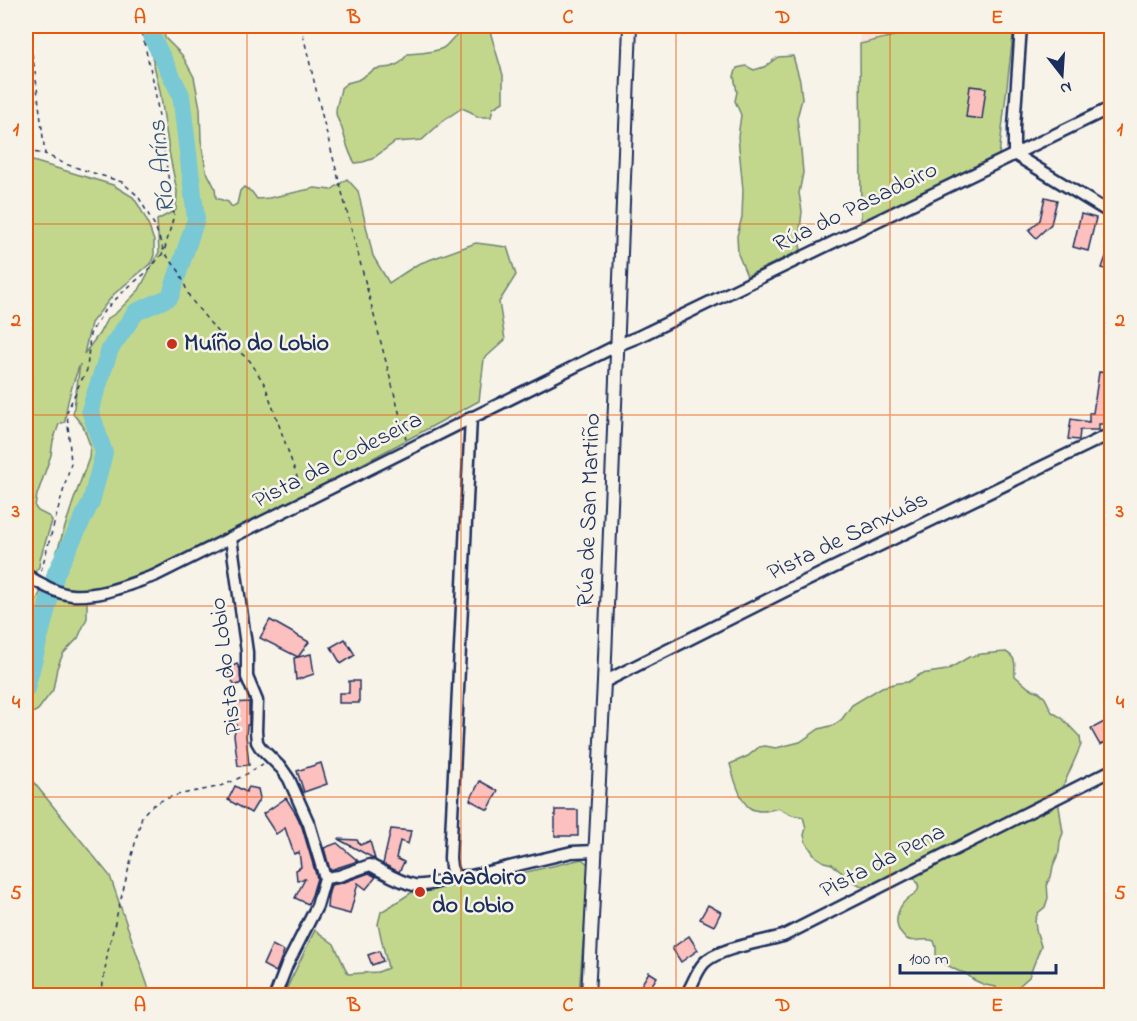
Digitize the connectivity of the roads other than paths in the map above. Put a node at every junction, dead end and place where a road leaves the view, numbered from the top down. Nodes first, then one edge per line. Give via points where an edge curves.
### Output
1 (630, 26) edge
2 (1021, 26) edge
3 (1112, 107) edge
4 (1014, 154) junction
5 (1112, 214) edge
6 (618, 345) junction
7 (471, 417) junction
8 (1112, 434) edge
9 (231, 538) junction
10 (26, 575) edge
11 (604, 682) junction
12 (1112, 770) edge
13 (596, 850) junction
14 (455, 877) junction
15 (325, 878) junction
16 (275, 996) edge
17 (588, 996) edge
18 (685, 996) edge

1 - 6 street, Rúa de San Martiño
2 - 4 street
3 - 4 street, Rúa do Pasadoiro
4 - 5 street
4 - 6 street, Rúa do Pasadoiro
6 - 7 street, Pista da Codeseira
6 - 11 street, Rúa de San Martiño
7 - 9 street, Pista da Codeseira
7 - 14 street via 450,858
8 - 11 street, Pista de Sanxuás
9 - 10 street, Pista da Codeseira via 154,576 105,592 71,595
9 - 15 street, Pista do Lobio via 247,677 257,701 256,737 260,747 289,779 309,824
11 - 13 street, Rúa de San Martiño
12 - 18 street, Pista da Pena via 783,936 716,955 698,971
13 - 14 street
13 - 17 street, Rúa de San Martiño
14 - 15 street via 414,885 370,865
15 - 16 street via 317,906

